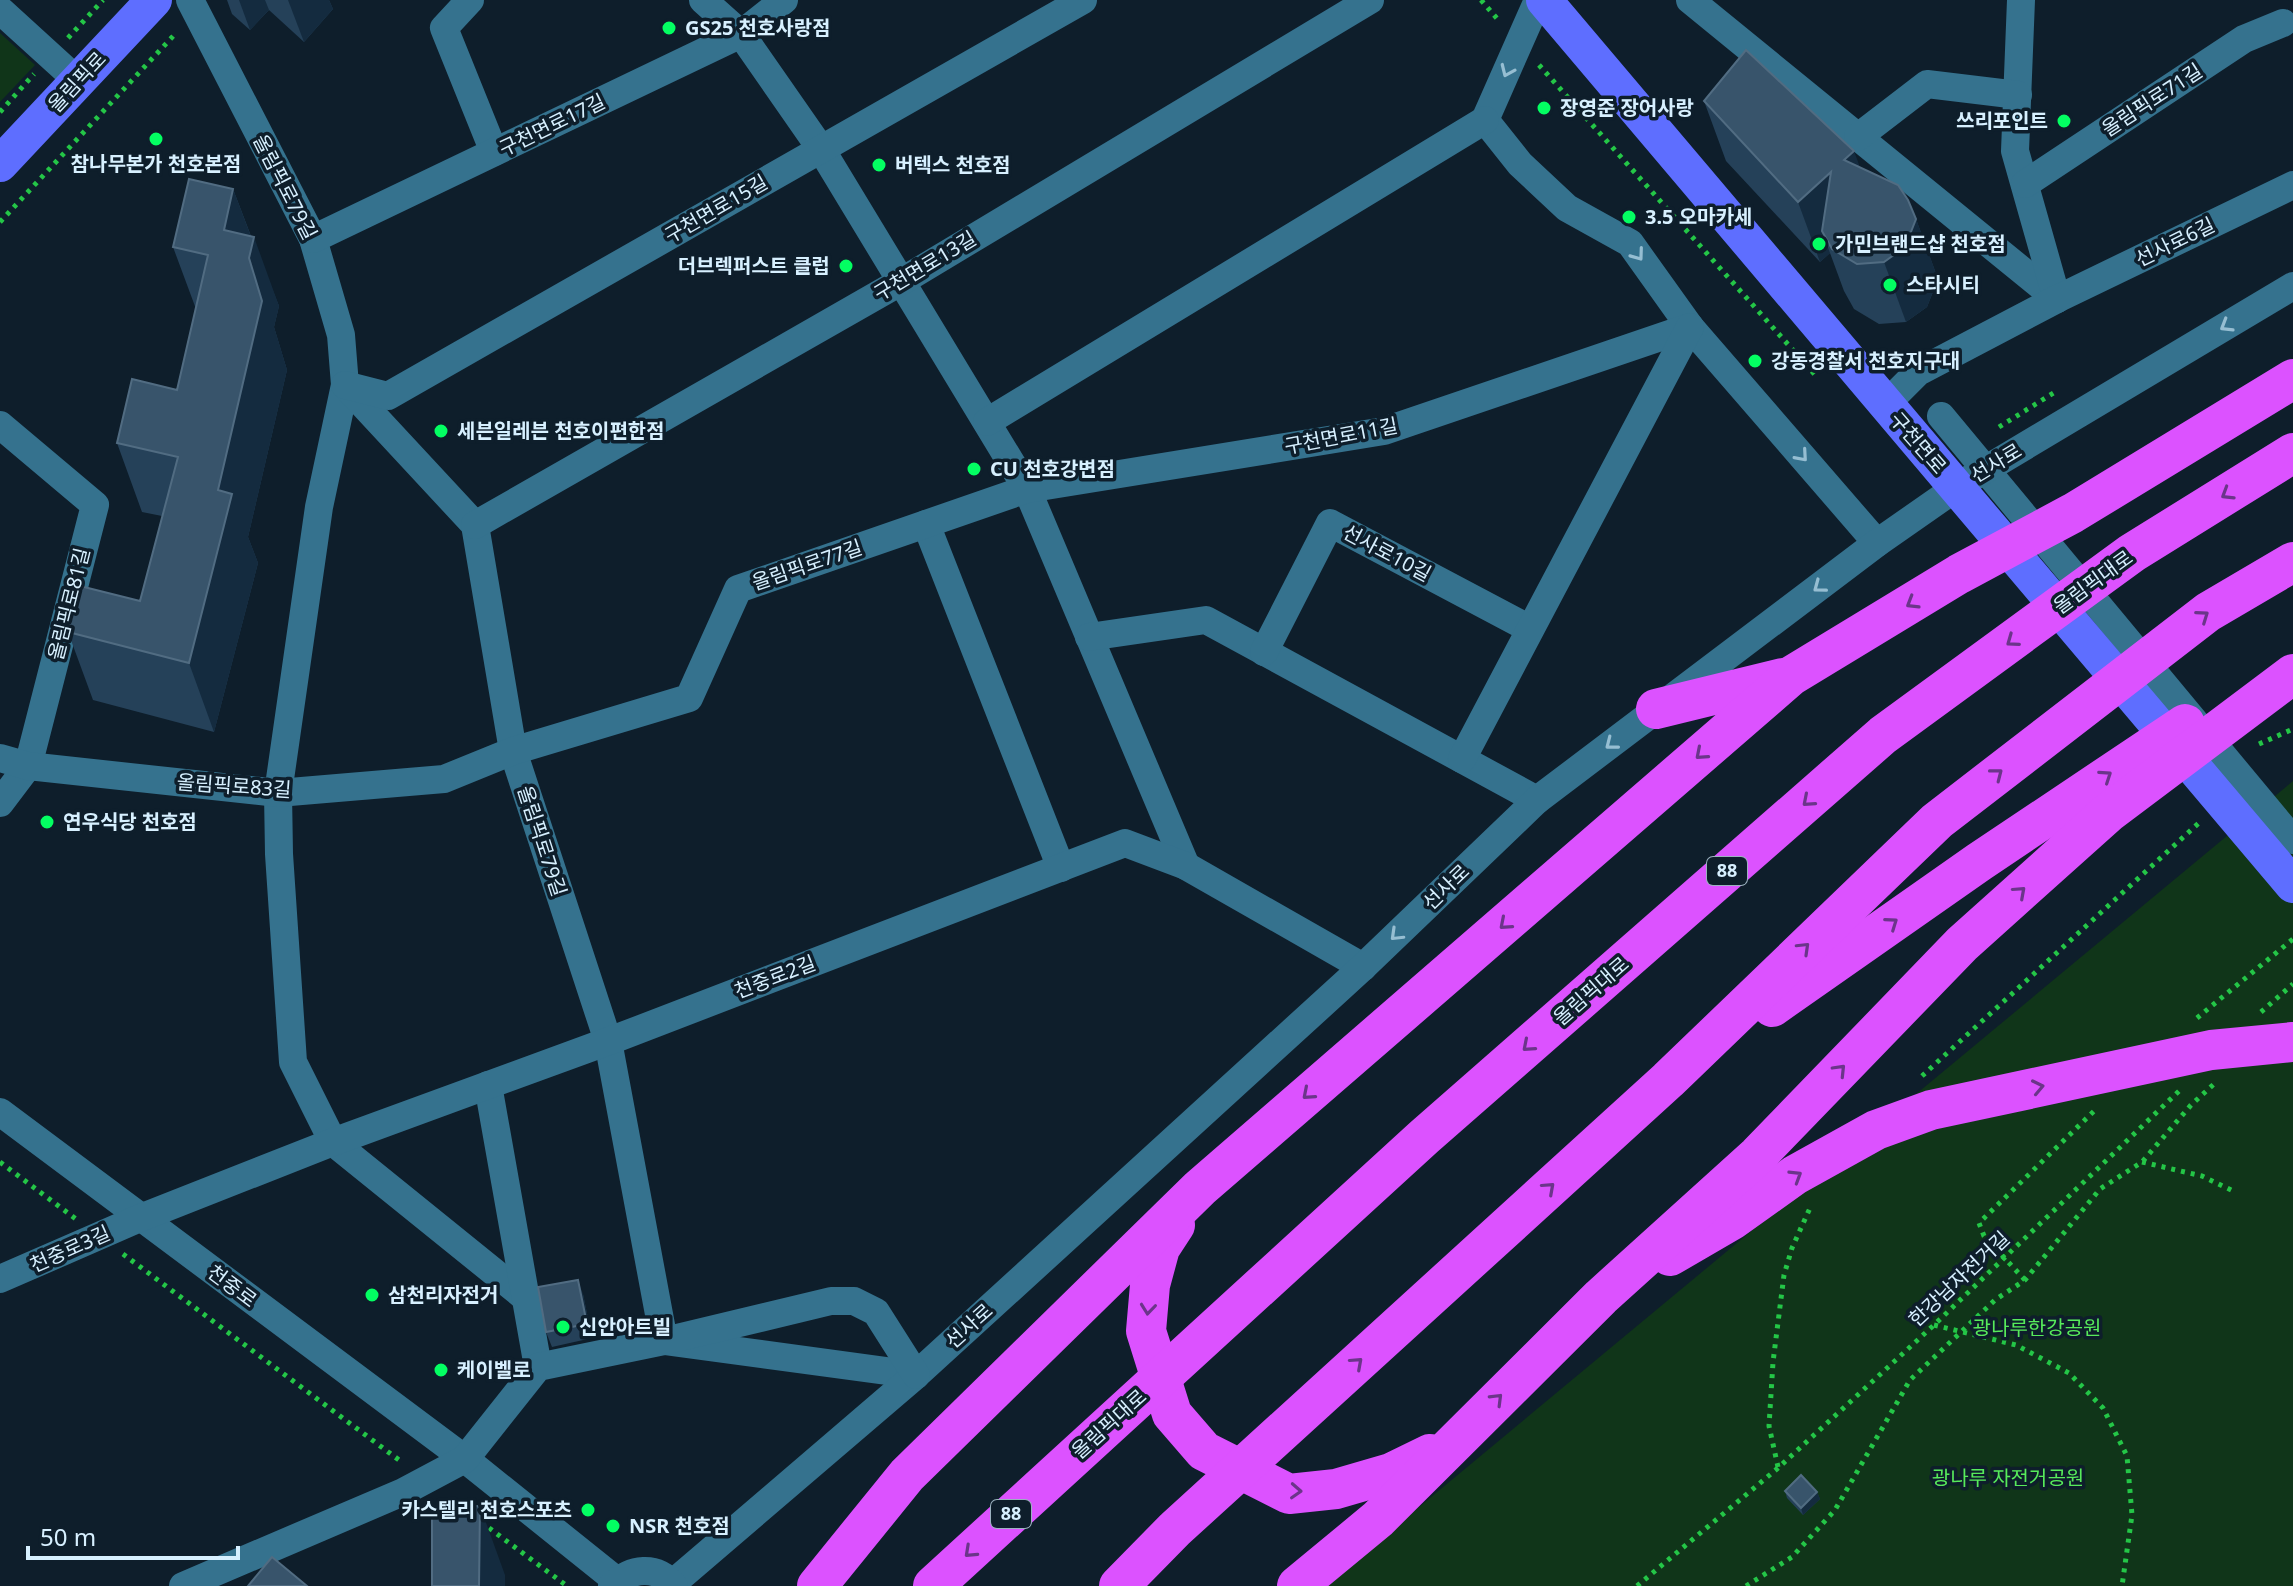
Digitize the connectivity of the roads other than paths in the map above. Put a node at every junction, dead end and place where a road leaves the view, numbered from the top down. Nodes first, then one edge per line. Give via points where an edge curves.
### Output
1 (154, 0) edge
2 (470, 0) edge
3 (703, 0) edge
4 (784, 0) edge
5 (1083, 0) edge
6 (1370, 0) edge
7 (1541, 0) edge
8 (1690, 0) edge
9 (2021, 0) edge
10 (193, 6) edge
11 (0, 10) edge
12 (2283, 23) dead end
13 (741, 34) junction
14 (78, 81) junction
15 (2018, 95) junction
16 (1485, 120) junction
17 (1858, 137) junction
18 (821, 149) junction
19 (494, 152) junction
20 (0, 164) edge
21 (2025, 184) junction
22 (2293, 185) edge
23 (313, 239) junction
24 (902, 281) junction
25 (2293, 286) edge
26 (2057, 299) junction
27 (1690, 327) junction
28 (2293, 353) edge
29 (2293, 379) edge
30 (345, 385) junction
31 (1885, 405) junction
32 (987, 422) junction
33 (1927, 427) junction
34 (4, 435) edge
35 (2293, 453) edge
36 (1027, 489) junction
37 (926, 524) junction
38 (475, 525) junction
39 (1877, 543) junction
40 (2293, 562) edge
41 (1959, 574) junction
42 (1530, 629) junction
43 (1089, 637) junction
44 (1264, 652) junction
45 (2293, 659) edge
46 (2293, 674) edge
47 (1791, 676) junction
48 (1656, 709) junction
49 (513, 751) junction
50 (0, 758) edge
51 (1462, 759) junction
52 (28, 766) junction
53 (278, 793) junction
54 (1537, 800) junction
55 (0, 803) edge
56 (2293, 840) edge
57 (1186, 866) junction
58 (1061, 868) junction
59 (2293, 885) edge
60 (1363, 967) junction
61 (608, 1041) junction
62 (2293, 1042) edge
63 (1668, 1080) junction
64 (488, 1085) junction
65 (0, 1112) edge
66 (333, 1142) junction
67 (1200, 1188) junction
68 (140, 1218) junction
69 (0, 1279) edge
70 (1601, 1297) junction
71 (526, 1298) junction
72 (664, 1341) junction
73 (538, 1367) junction
74 (916, 1375) junction
75 (1454, 1442) junction
76 (465, 1459) junction
77 (615, 1584) edge
78 (673, 1585) edge
79 (183, 1586) edge
80 (817, 1586) edge
81 (933, 1586) edge
82 (1119, 1586) edge
83 (1297, 1586) edge

1 - 14 main road, 올림픽로
2 - 19 street via 444,28
3 - 13 street
4 - 13 street, 구천면로17길
5 - 18 street, 구천면로15길
6 - 24 street, 구천면로13길
7 -> 16 street
7 - 31 main road, 구천면로
8 - 17 street
9 - 15 street
10 - 23 street, 올림픽로79길
11 - 14 street
12 - 21 street, 올림픽로71길 via 2244,39
13 - 18 street
13 - 19 street, 구천면로17길
14 - 20 main road, 올림픽로
15 - 17 street via 1927,84
15 - 21 street via 2015,151
16 -> 27 street via 1520,164 1567,208 1630,243
16 - 32 street
17 - 26 street
18 - 24 street
18 - 30 street, 구천면로15길 via 388,396
19 - 23 street, 구천면로17길
21 - 26 street
22 - 26 street, 선사로6길
23 - 30 street, 올림픽로79길 via 341,335
24 - 32 street
24 - 38 street, 구천면로13길
25 -> 39 street, 선사로 via 1963,483
26 - 31 street, 선사로6길 via 1918,372
27 - 36 street, 구천면로11길 via 1384,431
27 -> 39 street
27 - 42 street
28 - 41 highway via 2046,499
29 - 41 highway via 2073,513
30 - 38 street
30 - 53 street, 올림픽로79길 via 319,507
31 - 33 main road, 구천면로
32 - 36 street
33 - 56 street
33 - 59 main road, 구천면로 via 2221,803
34 - 52 street, 올림픽로81길 via 95,505
35 -> 81 highway, 올림픽대로 / 88 via 2132,553 1883,735 1424,1137
36 - 37 street, 올림픽로77길
36 - 43 street
37 - 49 street, 올림픽로77길 via 738,589 689,698
37 - 58 street
38 - 49 street, 올림픽로79길
39 -> 48 street, 선사로
63 -> 40 highway via 1937,821 2208,612
41 -> 47 highway
42 - 44 street, 선사로10길 via 1330,523
42 - 51 street
43 - 44 street via 1206,620
43 - 57 street
44 - 51 street
63 -> 45 highway via 1992,853 2266,669
70 -> 46 highway via 1758,1155 1973,934 2108,813
47 - 48 highway
47 -> 67 highway
48 -> 54 street, 선사로
49 - 53 street, 올림픽로83길 via 444,779
49 - 61 street, 올림픽로79길
50 - 52 street, 올림픽로83길
51 - 54 street
52 - 53 street, 올림픽로83길
52 - 55 street, 올림픽로81길
53 - 66 street via 293,1062
54 -> 60 street, 선사로
57 - 58 street, 천중로2길 via 1125,843
57 - 60 street, 천중로2길
58 - 61 street, 천중로2길
60 - 74 street, 선사로
61 - 64 street, 천중로2길
61 - 72 street, 올림픽로79길
70 -> 62 highway via 1876,1130 1931,1110 2211,1050
82 -> 63 highway
64 - 66 street, 천중로2길
64 - 71 street
65 - 68 street, 천중로
66 - 68 street, 천중로2길
66 - 71 street
67 -> 75 highway via 1160,1248 1146,1331 1172,1414 1204,1451 1289,1494 1336,1489 1391,1473
67 - 80 highway via 907,1475
68 - 69 street, 천중로3길
68 - 76 street, 천중로
75 -> 70 highway
71 - 73 street
72 - 73 street
72 - 74 street
72 - 74 street via 831,1301 854,1301 876,1312
73 - 76 street
74 - 78 street, 선사로
75 - 83 highway via 1378,1519
76 - 77 street, 천중로
76 - 79 street via 403,1492
77 - 78 street, 선사로 via 632,1571 645,1570

